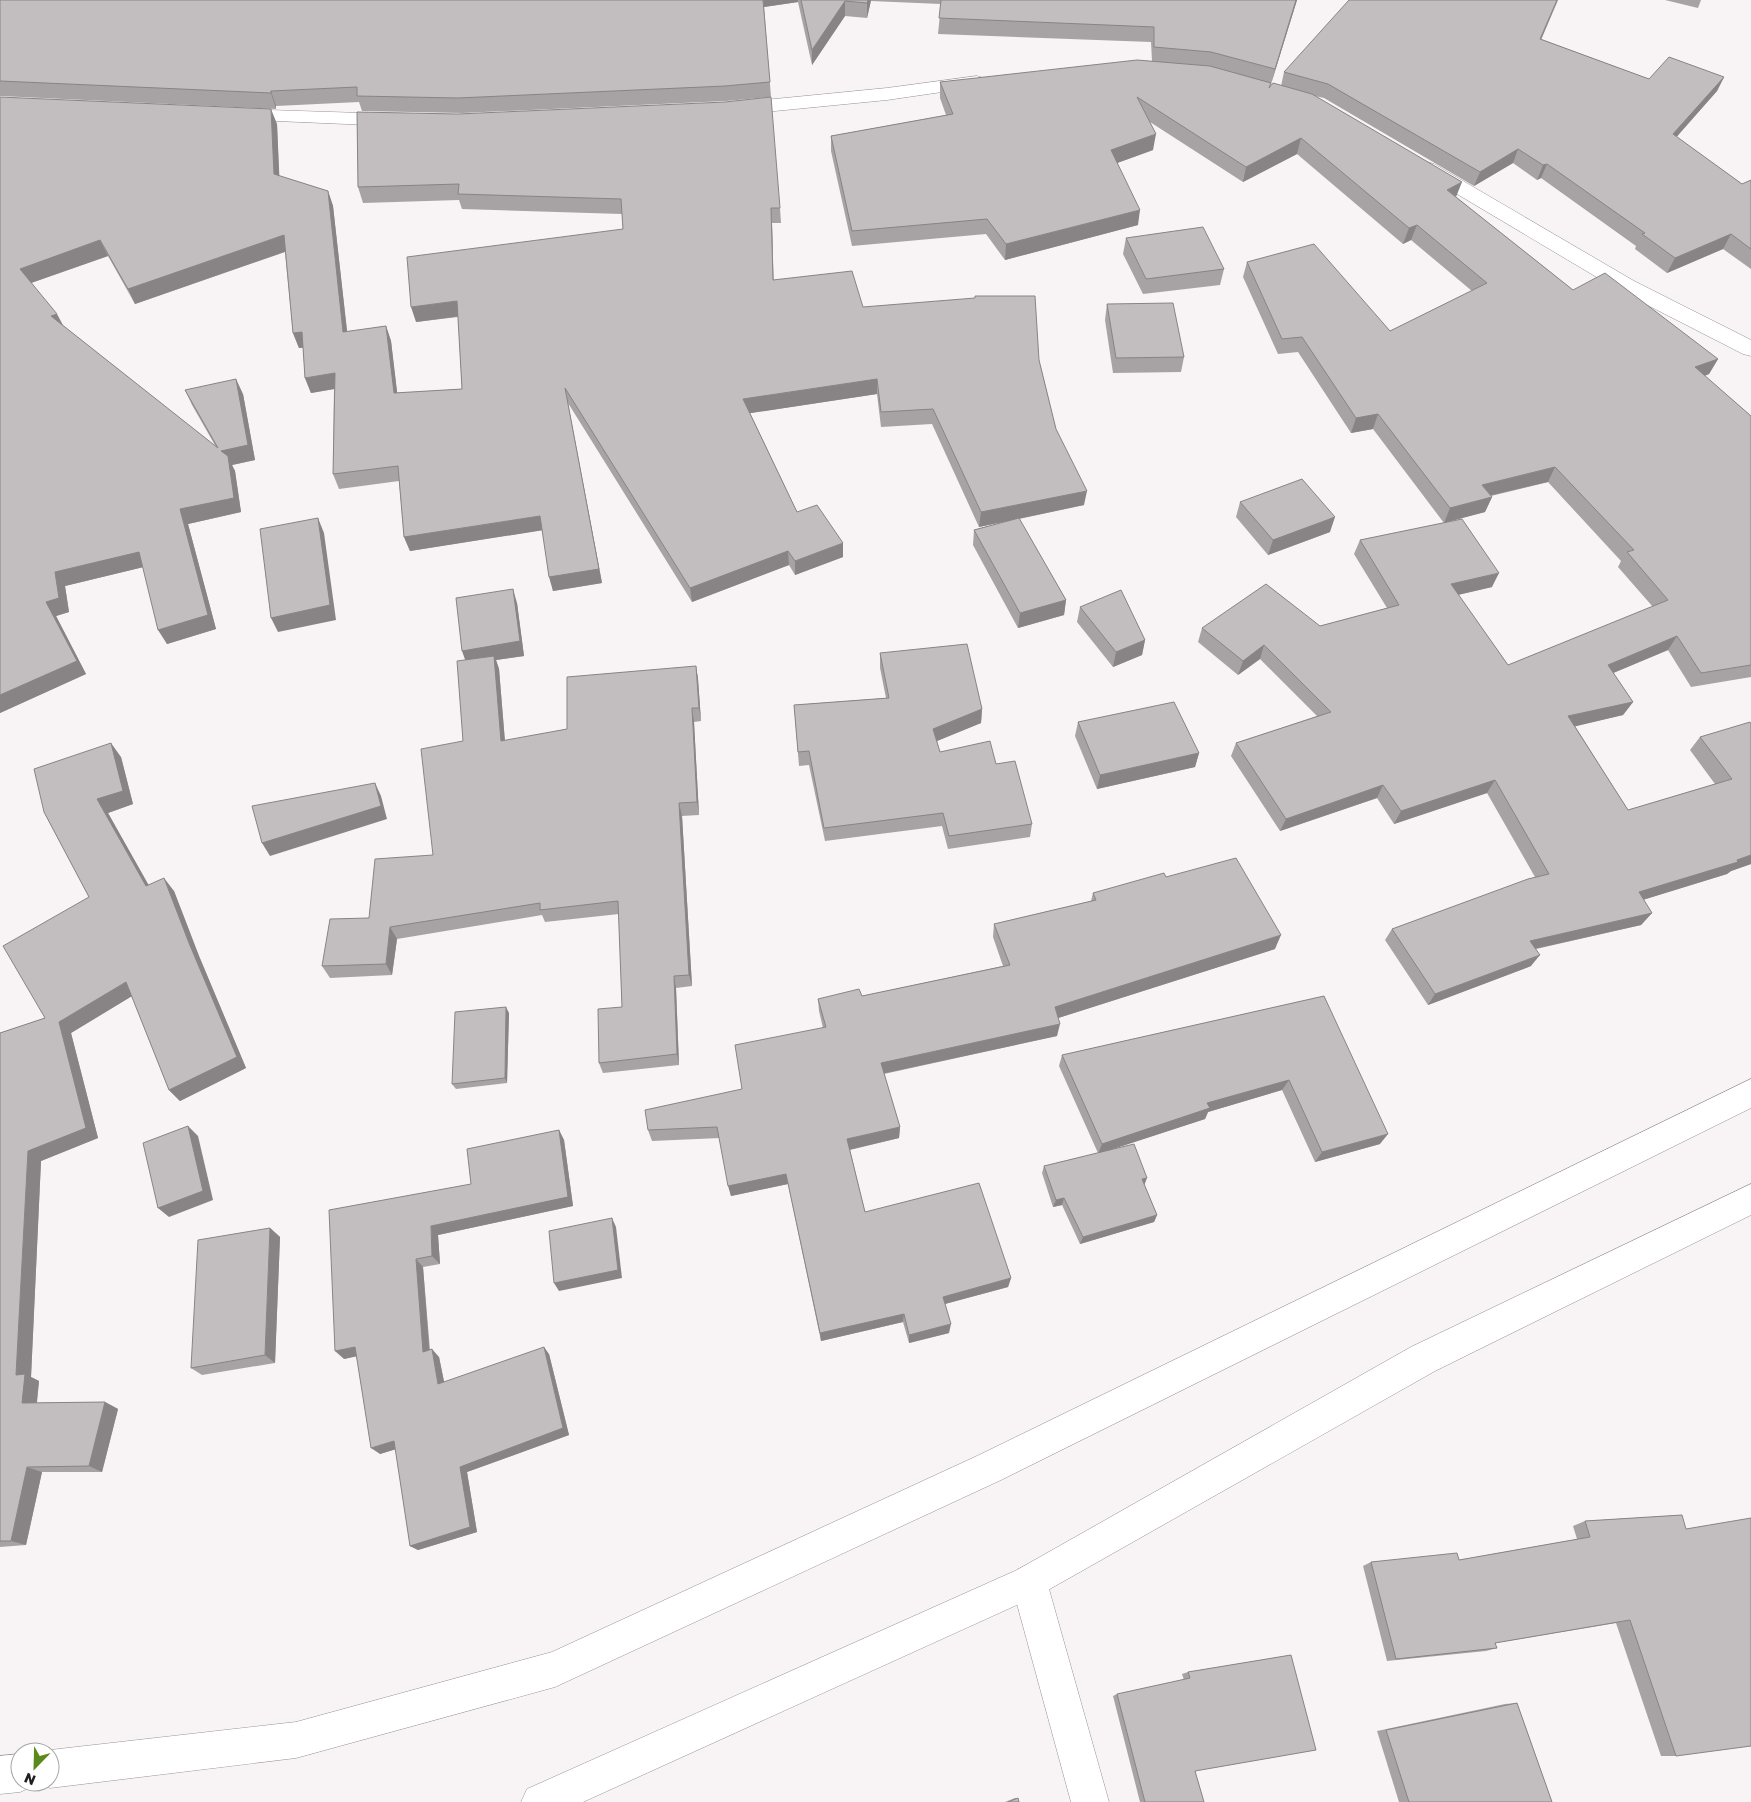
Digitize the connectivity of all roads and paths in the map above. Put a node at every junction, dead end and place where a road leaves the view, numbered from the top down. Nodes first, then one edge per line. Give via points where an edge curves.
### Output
1 (999, 80) edge
2 (716, 110) edge
3 (214, 114) edge
4 (415, 120) edge
5 (1415, 161) edge
6 (1751, 349) edge
7 (1751, 1093) edge
8 (1751, 1199) edge
9 (1029, 1582) junction
10 (60, 1768) edge
11 (540, 1802) edge
12 (1090, 1802) edge

1 - 2 main road
3 - 4 main road
5 - 6 main road via 1627,286
7 - 10 main road via 989,1468 555,1669 296,1740
8 - 9 main road via 1423,1359
9 - 11 main road
9 - 12 main road

